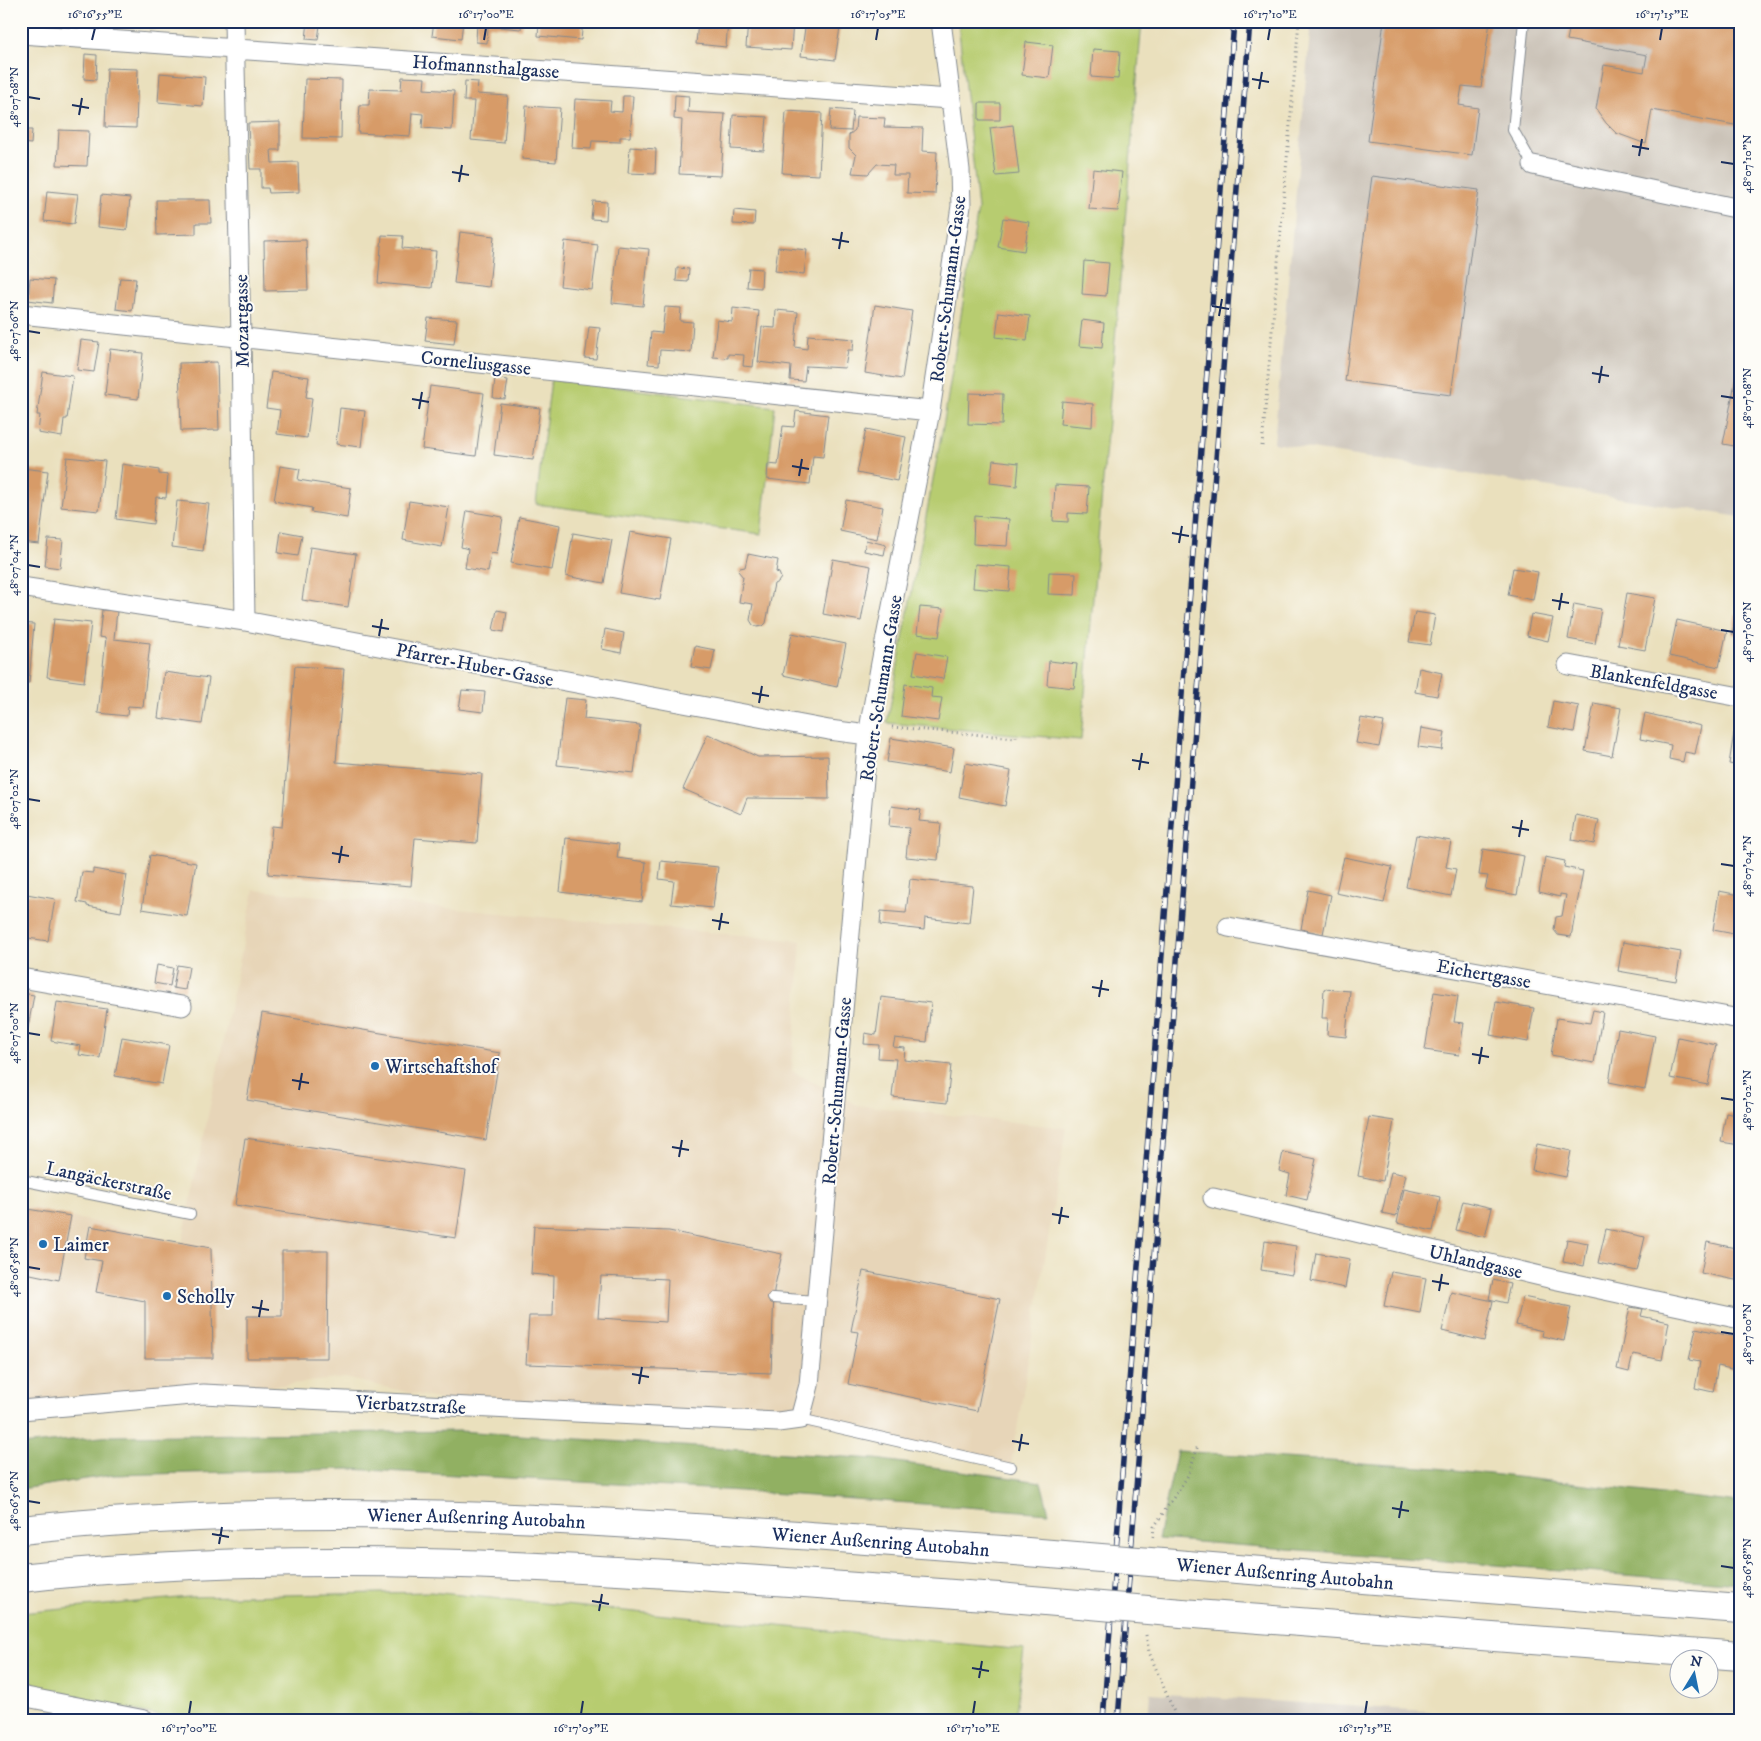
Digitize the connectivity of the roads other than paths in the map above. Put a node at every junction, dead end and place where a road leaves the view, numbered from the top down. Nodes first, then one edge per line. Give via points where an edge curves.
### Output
1 (234, 21) edge
2 (941, 21) edge
3 (1524, 21) edge
4 (21, 34) edge
5 (235, 49) junction
6 (950, 99) junction
7 (1534, 165) joint
8 (1740, 209) edge
9 (21, 314) edge
10 (241, 337) junction
11 (930, 411) junction
12 (21, 587) edge
13 (245, 622) junction
14 (1568, 665) dead end
15 (1740, 696) edge
16 (868, 735) junction
17 (1228, 927) dead end
18 (21, 978) edge
19 (182, 1006) dead end
20 (1740, 1019) edge
21 (21, 1180) edge
22 (1213, 1198) dead end
23 (190, 1214) dead end
24 (774, 1298) dead end
25 (817, 1301) junction
26 (1740, 1319) edge
27 (21, 1410) edge
28 (800, 1419) junction
29 (1011, 1467) dead end
30 (21, 1530) edge
31 (21, 1578) edge
32 (1740, 1609) edge
33 (1740, 1656) edge
34 (21, 1696) edge
35 (144, 1720) edge

1 - 5 street, Mozartgasse
2 - 6 street, Robert-Schumann-Gasse
3 - 7 lane via 1513,130
4 - 5 street, Hofmannsthalgasse
5 - 6 street, Hofmannsthalgasse
5 - 10 street, Mozartgasse
6 - 11 street, Robert-Schumann-Gasse via 960,170 961,206
7 - 8 street
9 - 10 street, Corneliusgasse
10 - 11 street, Corneliusgasse
10 - 13 street, Mozartgasse
11 - 16 street, Robert-Schumann-Gasse
12 - 13 street, Pfarrer-Huber-Gasse
13 - 16 street, Pfarrer-Huber-Gasse
14 - 15 street, Blankenfeldgasse
16 - 25 street, Robert-Schumann-Gasse
17 - 20 street, Eichertgasse
18 - 19 street
21 - 23 lane, Langäckerstraße
22 - 26 street, Uhlandgasse via 1553,1279
24 - 25 lane
25 - 28 street, Robert-Schumann-Gasse via 809,1385
27 - 28 street, Vierbatzstraße via 203,1394 778,1422
28 - 29 lane
30 - 32 highway, Wiener Außenring Autobahn, bridge via 177,1518 375,1513 590,1521 1002,1550
31 - 33 highway, bridge via 174,1565 272,1562 583,1569 999,1597
34 - 35 street

